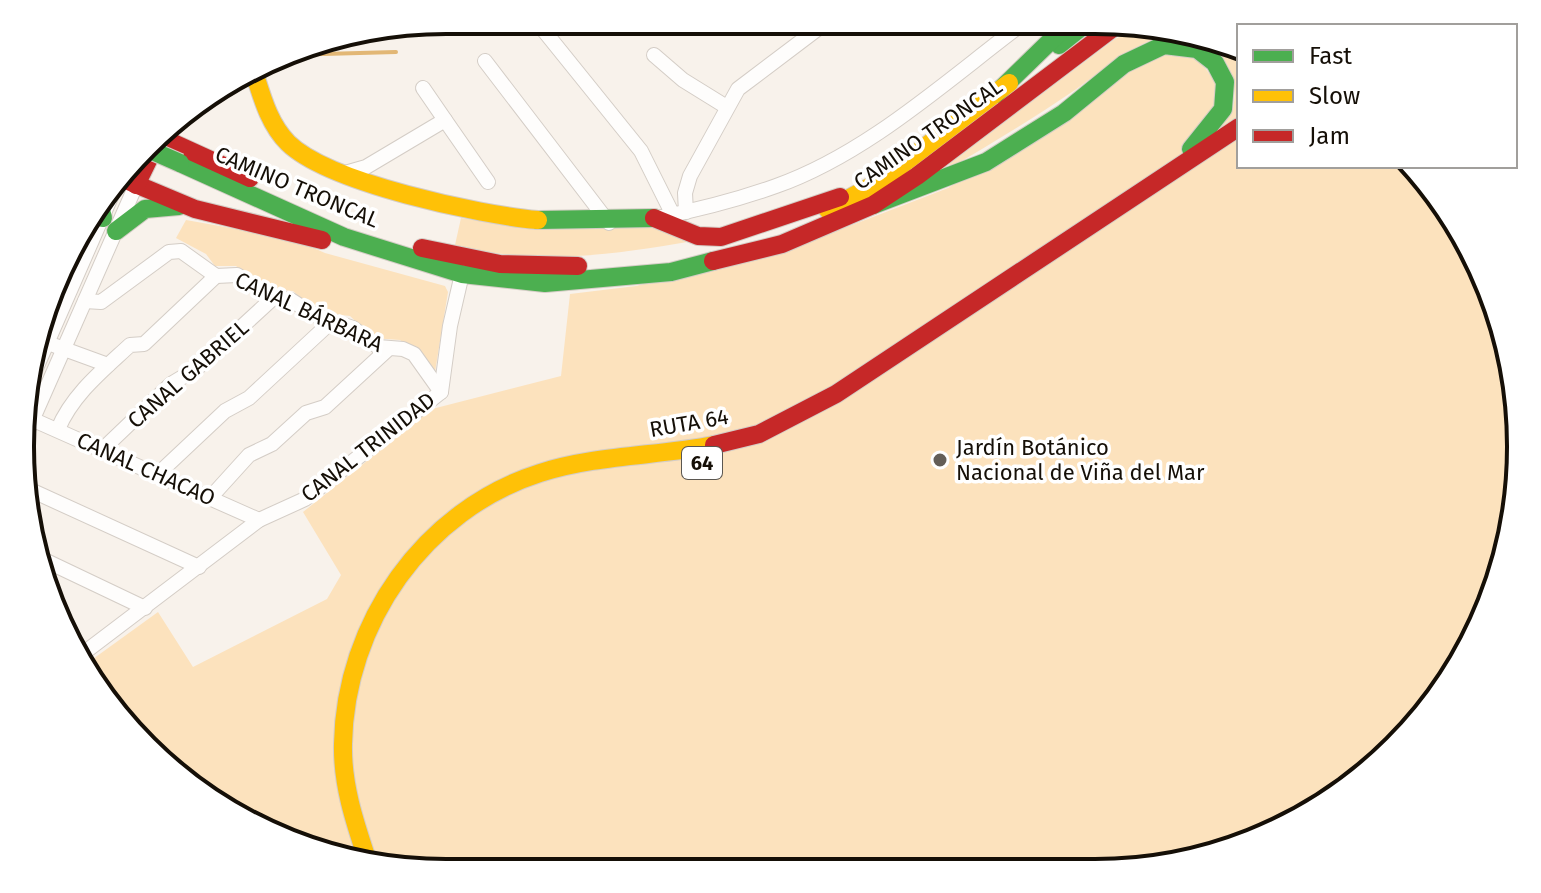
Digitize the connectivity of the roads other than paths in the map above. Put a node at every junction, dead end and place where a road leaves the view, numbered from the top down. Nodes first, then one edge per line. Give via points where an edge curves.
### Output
1 (547, 34) edge
2 (810, 34) edge
3 (1008, 34) edge
4 (1058, 34) edge
5 (1072, 34) edge
6 (1104, 34) edge
7 (654, 55) dead end
8 (485, 61) dead end
9 (257, 80) edge
10 (423, 88) dead end
11 (996, 94) junction
12 (725, 106) junction
13 (445, 120) junction
14 (1237, 128) edge
15 (167, 144) edge
16 (1237, 145) edge
17 (159, 151) edge
18 (182, 155) junction
19 (345, 173) junction
20 (1159, 180) junction
21 (488, 182) dead end
22 (879, 182) junction
23 (129, 183) edge
24 (873, 205) junction
25 (195, 209) junction
26 (679, 213) junction
27 (106, 217) edge
28 (654, 218) junction
29 (609, 223) junction
30 (428, 264) junction
31 (76, 266) edge
32 (462, 274) junction
33 (216, 276) junction
34 (273, 298) junction
35 (85, 301) junction
36 (331, 322) junction
37 (47, 343) edge
38 (63, 349) junction
39 (387, 350) junction
40 (108, 365) junction
41 (441, 392) junction
42 (37, 404) edge
43 (35, 420) edge
44 (58, 429) junction
45 (103, 449) junction
46 (158, 474) junction
47 (37, 493) edge
48 (210, 498) junction
49 (259, 520) junction
50 (51, 563) edge
51 (199, 567) junction
52 (145, 608) junction
53 (88, 650) edge
54 (364, 851) edge
55 (379, 853) edge

1 - 26 street via 641,151
2 - 12 street via 750,76
3 - 26 street via 828,162 778,186
4 - 11 main road
5 - 11 main road, CAMINO TRONCAL
6 - 24 main road, CAMINO TRONCAL
7 - 12 street
8 - 29 street
9 - 19 main road via 281,136 305,157
10 - 13 street
11 - 22 main road, CAMINO TRONCAL
12 - 26 street via 690,176
13 - 19 street via 366,167
13 - 21 street
14 - 20 main road, RUTA 64 / 64
15 - 18 main road, CAMINO TRONCAL
16 - 55 main road, RUTA 64 / 64 via 792,436 726,460 550,483 502,503 452,536 418,572 389,616 358,700 359,791
17 - 18 main road, CAMINO TRONCAL, bridge
18 - 22 main road, CAMINO TRONCAL via 388,238 500,264 550,267 664,259 729,246 844,204
18 - 30 main road, CAMINO TRONCAL via 344,237
19 - 29 main road via 465,212 534,222
20 - 24 main road via 1225,109 1222,73 1204,52 1187,45 1150,50 1066,112 982,163
20 - 54 main road, RUTA 64 / 64 via 787,421 723,444 535,474 475,503 438,530 393,581 363,636 349,678 342,764 349,809
22 - 28 main road via 721,237 698,236
23 - 25 main road
24 - 32 main road, CAMINO TRONCAL via 782,244 671,272 545,283
25 - 27 main road via 155,206
25 - 30 main road
26 - 28 street
27 - 31 street
27 - 35 street
28 - 29 main road
30 - 32 main road, CAMINO TRONCAL
32 - 41 street, CANAL TRINIDAD
33 - 34 street, CANAL BÁRBARA via 237,275
33 - 35 street, CANAL BÁRBARA via 187,253 175,251 101,302
33 - 40 street via 144,344 130,345
34 - 36 street, CANAL BÁRBARA via 291,300
34 - 45 street, CANAL GABRIEL
35 - 38 street
36 - 39 street, CANAL BÁRBARA via 353,328
36 - 46 street
37 - 38 street
38 - 40 street
38 - 42 street
39 - 41 street, CANAL BÁRBARA via 414,354
39 - 48 street via 325,407 306,413 272,444 249,455
40 - 44 street via 69,403
41 - 49 street, CANAL TRINIDAD via 305,499
43 - 44 street, CANAL CHACAO
44 - 45 street, CANAL CHACAO
45 - 46 street, CANAL CHACAO
46 - 48 street, CANAL CHACAO
47 - 51 street
48 - 49 street, CANAL CHACAO
49 - 51 street, CANAL TRINIDAD
50 - 52 street
51 - 52 street, CANAL TRINIDAD
52 - 53 street, CANAL TRINIDAD

